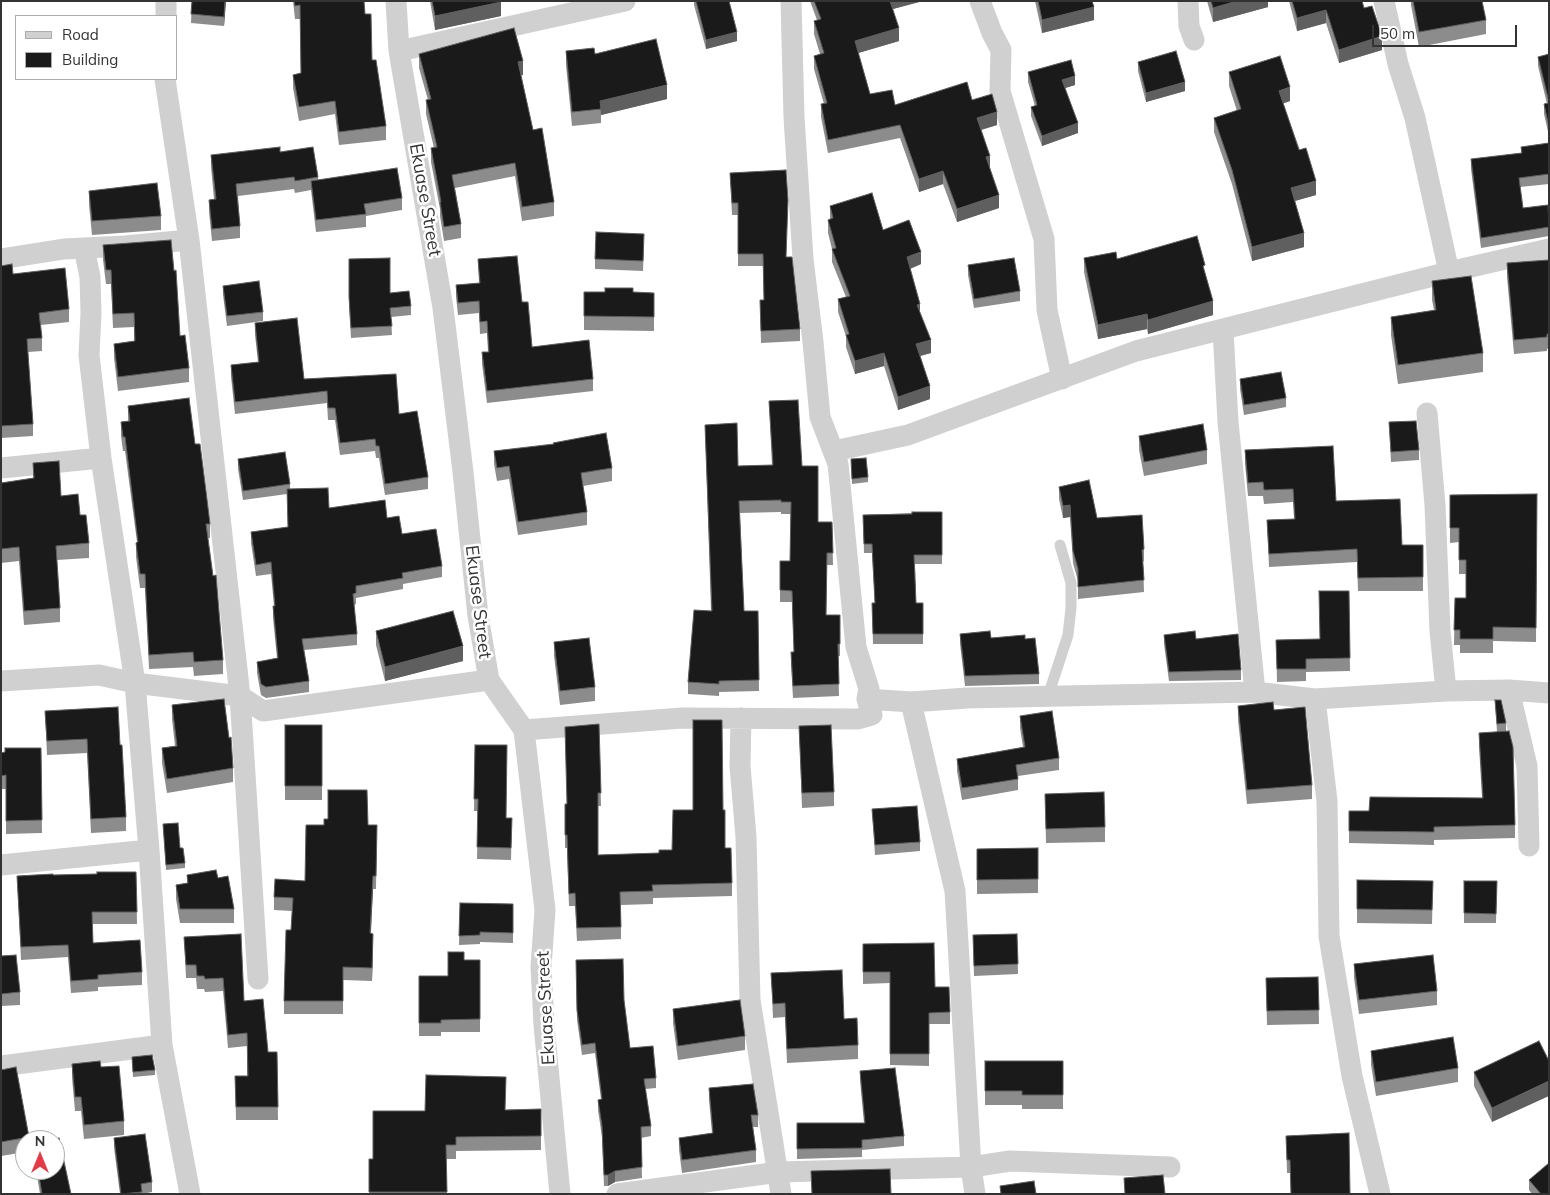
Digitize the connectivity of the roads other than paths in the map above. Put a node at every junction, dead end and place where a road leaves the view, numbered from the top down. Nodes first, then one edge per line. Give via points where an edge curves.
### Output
1 (166, 1) edge
2 (396, 1) edge
3 (625, 1) edge
4 (791, 1) edge
5 (980, 1) edge
6 (1188, 1) edge
7 (1384, 1) edge
8 (166, 15) edge
9 (1194, 40) dead end
10 (399, 51) junction
11 (165, 80) edge
12 (189, 240) junction
13 (84, 248) junction
14 (1549, 249) edge
15 (1, 259) edge
16 (1449, 272) junction
17 (1223, 330) junction
18 (1062, 379) junction
19 (1427, 413) dead end
20 (834, 451) junction
21 (101, 458) junction
22 (1, 468) edge
23 (1060, 545) dead end
24 (489, 680) junction
25 (1, 681) edge
26 (134, 683) junction
27 (1509, 690) junction
28 (1446, 691) junction
29 (1256, 692) junction
30 (1549, 693) edge
31 (240, 696) junction
32 (1048, 696) junction
33 (867, 699) junction
34 (1315, 699) junction
35 (911, 702) junction
36 (741, 718) junction
37 (524, 730) junction
38 (1529, 846) dead end
39 (149, 850) junction
40 (1, 865) edge
41 (258, 979) dead end
42 (162, 1045) junction
43 (1, 1066) edge
44 (971, 1167) junction
45 (1170, 1167) dead end
46 (779, 1172) junction
47 (190, 1194) edge
48 (560, 1194) edge
49 (617, 1194) edge
50 (782, 1194) edge
51 (975, 1194) edge
52 (1380, 1194) edge

1 - 8 street
2 - 10 street, Ekuase Street
3 - 10 street
4 - 20 street via 802,259 820,417
5 - 18 street via 1001,50 1000,91 1044,239 1046,310
6 - 9 street via 1189,26
7 - 16 street via 1398,64 1415,118
10 - 24 street, Ekuase Street via 443,308 478,616
11 - 12 street
12 - 13 street
12 - 31 street
13 - 15 street
13 - 21 street via 90,277 89,356
14 - 16 street
16 - 17 street
17 - 18 street via 1136,351
17 - 29 street via 1228,422
18 - 20 street via 908,435
19 - 28 street
20 - 33 street via 838,464 856,647 869,689
21 - 22 street
21 - 26 street
23 - 32 lane via 1071,583 1071,608 1068,635
24 - 31 street via 263,711
24 - 37 street, Ekuase Street
25 - 26 street via 99,675
26 - 31 street
26 - 39 street
27 - 28 street
27 - 30 street
27 - 38 street via 1527,766
28 - 34 street
29 - 32 street
29 - 34 street
31 - 41 street
32 - 35 street
33 - 35 street
33 - 36 street via 872,715 858,719
34 - 52 street via 1327,801 1329,936 1352,1076
35 - 44 street via 955,891
36 - 37 street via 682,718
36 - 46 street via 740,766 746,837 750,1000
37 - 48 street, Ekuase Street via 545,910 541,967 544,1025
39 - 40 street
39 - 42 street
42 - 43 street
42 - 47 street
44 - 45 street via 1010,1161
44 - 46 street
44 - 51 street
46 - 49 street
46 - 50 street

